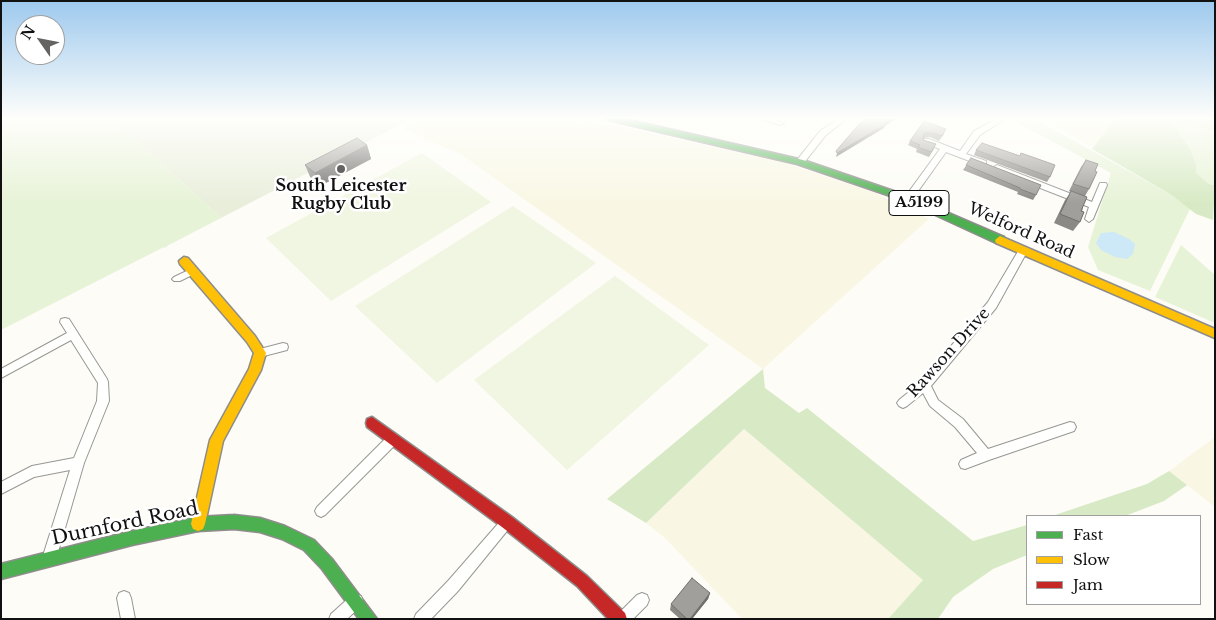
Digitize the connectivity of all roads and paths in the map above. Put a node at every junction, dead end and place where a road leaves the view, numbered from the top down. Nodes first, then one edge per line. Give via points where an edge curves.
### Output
1 (733, 146) edge
2 (813, 146) edge
3 (936, 146) edge
4 (968, 146) edge
5 (944, 149) junction
6 (962, 154) junction
7 (800, 162) junction
8 (1103, 185) dead end
9 (908, 199) junction
10 (1094, 206) junction
11 (1089, 219) dead end
12 (1023, 250) junction
13 (184, 261) dead end
14 (193, 271) junction
15 (177, 279) dead end
16 (65, 322) dead end
17 (1215, 334) edge
18 (72, 335) junction
19 (283, 346) dead end
20 (260, 353) junction
21 (1, 374) edge
22 (925, 385) junction
23 (903, 404) dead end
24 (372, 423) dead end
25 (1070, 427) dead end
26 (393, 439) junction
27 (986, 455) junction
28 (78, 463) junction
29 (965, 464) dead end
30 (1, 488) edge
31 (321, 511) dead end
32 (507, 522) junction
33 (198, 524) junction
34 (49, 559) junction
35 (1, 572) edge
36 (124, 598) dead end
37 (642, 600) dead end
38 (356, 601) junction
39 (128, 619) edge
40 (336, 619) edge
41 (369, 619) edge
42 (421, 619) edge
43 (621, 619) edge

1 - 7 street, Welford Road / A5199
2 - 7 street
3 - 5 street
4 - 6 street
5 - 6 street
5 - 9 street
6 - 10 street
7 - 9 street, Welford Road / A5199
8 - 10 street
9 - 12 street, Welford Road / A5199
10 - 11 street
12 - 17 street, Welford Road / A5199
12 - 22 street, Rawson Drive via 992,305
13 - 14 street
14 - 15 street
14 - 20 street
16 - 18 street
18 - 21 street
18 - 28 street via 103,382 103,401
19 - 20 street
20 - 33 street via 255,370 217,440
22 - 23 street, Rawson Drive
22 - 27 street via 934,403 959,423
24 - 26 street
25 - 27 street
26 - 31 street
26 - 32 street
27 - 29 street
28 - 30 street via 32,472
28 - 34 street
32 - 42 street
32 - 43 street via 582,581
33 - 34 street, Durnford Road
33 - 38 street, Durnford Road via 234,522 260,525 285,533 309,545
34 - 35 street, Durnford Road
36 - 39 street
37 - 43 street
38 - 40 street
38 - 41 street, Durnford Road

